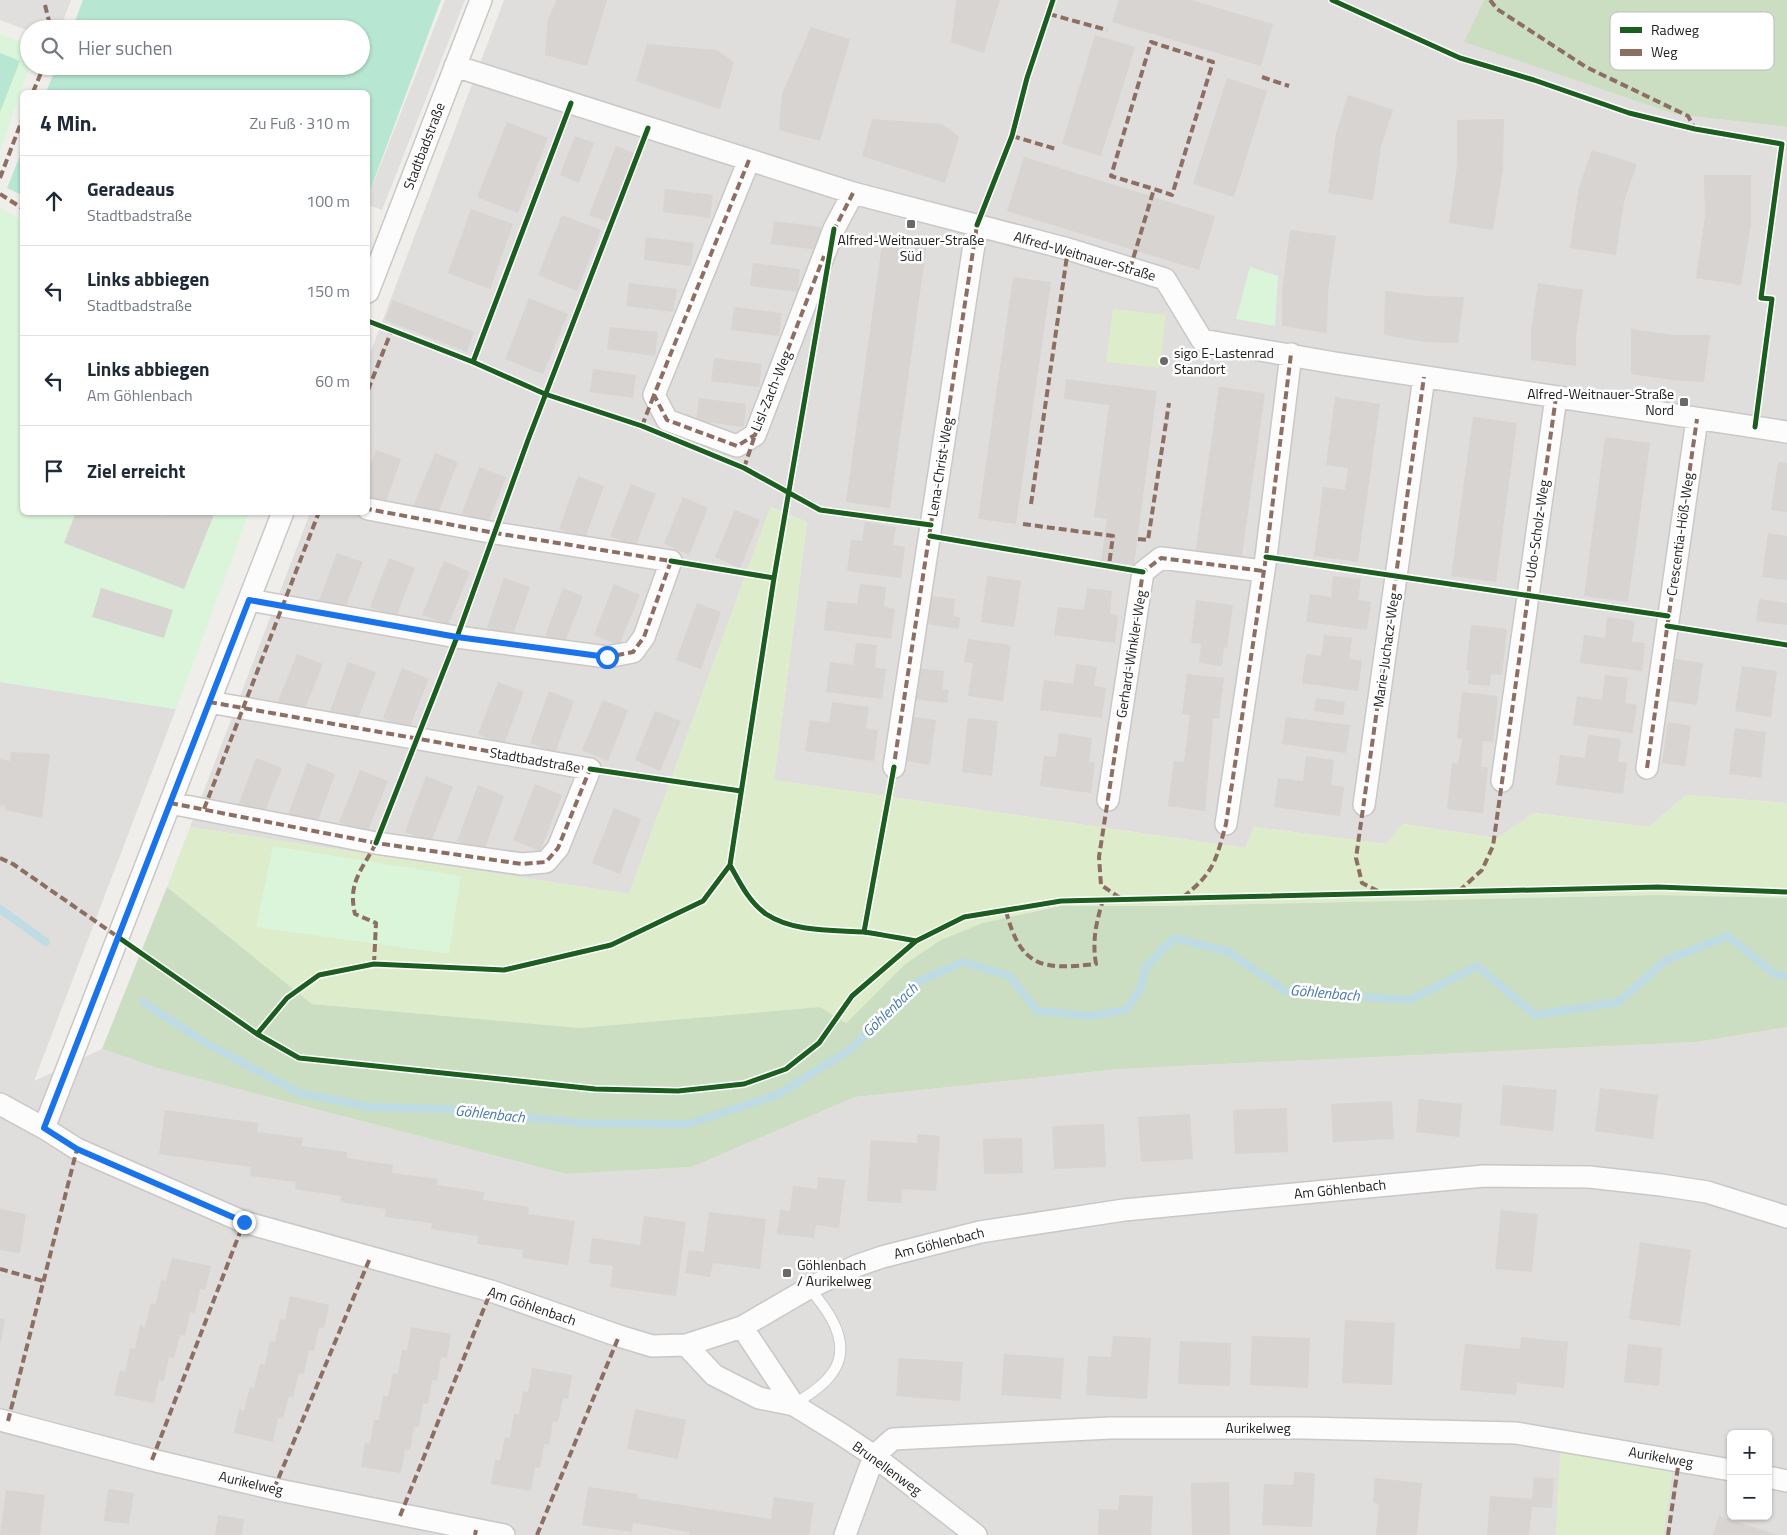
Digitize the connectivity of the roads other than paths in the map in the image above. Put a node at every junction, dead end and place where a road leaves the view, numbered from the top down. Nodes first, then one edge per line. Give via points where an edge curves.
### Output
1 (481, 0) edge
2 (455, 66) junction
3 (749, 160) junction
4 (853, 192) junction
5 (977, 225) junction
6 (370, 287) edge
7 (1292, 354) junction
8 (1424, 376) junction
9 (1556, 397) junction
10 (1697, 419) junction
11 (1787, 432) edge
12 (370, 509) edge
13 (281, 515) edge
14 (1263, 571) junction
15 (249, 600) junction
16 (209, 702) junction
17 (894, 767) dead end
18 (1647, 768) dead end
19 (1502, 781) dead end
20 (1108, 800) dead end
21 (170, 803) junction
22 (1364, 805) dead end
23 (1226, 824) dead end
24 (0, 1104) edge
25 (44, 1128) junction
26 (1787, 1217) edge
27 (809, 1288) junction
28 (742, 1327) junction
29 (686, 1345) junction
30 (794, 1405) junction
31 (0, 1420) edge
32 (874, 1456) junction
33 (1727, 1469) edge
34 (1772, 1478) edge
35 (1787, 1481) edge
36 (504, 1535) edge
37 (845, 1535) edge
38 (976, 1535) edge

1 - 2 street, Stadtbadstraße
2 - 3 street, Alfred-Weitnauer-Straße
2 - 6 street, Stadtbadstraße
3 - 4 street, Alfred-Weitnauer-Straße
3 - 4 street, Lisl-Zach-Weg via 654,395 667,420 737,446 755,435 834,229
4 - 5 street, Alfred-Weitnauer-Straße
5 - 7 street, Alfred-Weitnauer-Straße via 1165,279 1202,340
5 - 17 street, Lena-Christ-Weg
7 - 8 street, Alfred-Weitnauer-Straße
7 - 14 street
8 - 9 street, Alfred-Weitnauer-Straße
8 - 22 street, Marie-Juchacz-Weg
9 - 10 street, Alfred-Weitnauer-Straße
9 - 19 street, Udo-Scholz-Weg
10 - 11 street, Alfred-Weitnauer-Straße
10 - 18 street, Crescentia-Höß-Weg
12 - 15 street via 671,561 644,637 633,652 607,657 457,637
13 - 15 street
14 - 20 street, Gerhard-Winkler-Weg via 1161,558 1143,572
14 - 23 street
15 - 16 street
16 - 21 street
16 - 21 street, Stadtbadstraße via 590,769 558,848 546,862 522,864 376,843
21 - 25 street
24 - 25 street, Am Göhlenbach
25 - 29 street, Am Göhlenbach via 77,1149 244,1222 491,1291 652,1346
26 - 27 street, Am Göhlenbach via 1707,1192 1589,1177 1484,1176 1124,1210 980,1232 882,1257
27 - 28 street, Am Göhlenbach
27 - 30 lane via 836,1324 839,1358 831,1375
28 - 29 street, Am Göhlenbach
28 - 30 street, Brunellenweg
29 - 30 street, Brunellenweg via 714,1376 759,1398
30 - 32 street, Brunellenweg
31 - 36 street, Aurikelweg via 274,1489
32 - 33 street, Aurikelweg via 893,1439 1110,1428 1304,1428 1516,1433
32 - 37 street, Aurikelweg
32 - 38 street, Brunellenweg
34 - 35 street

